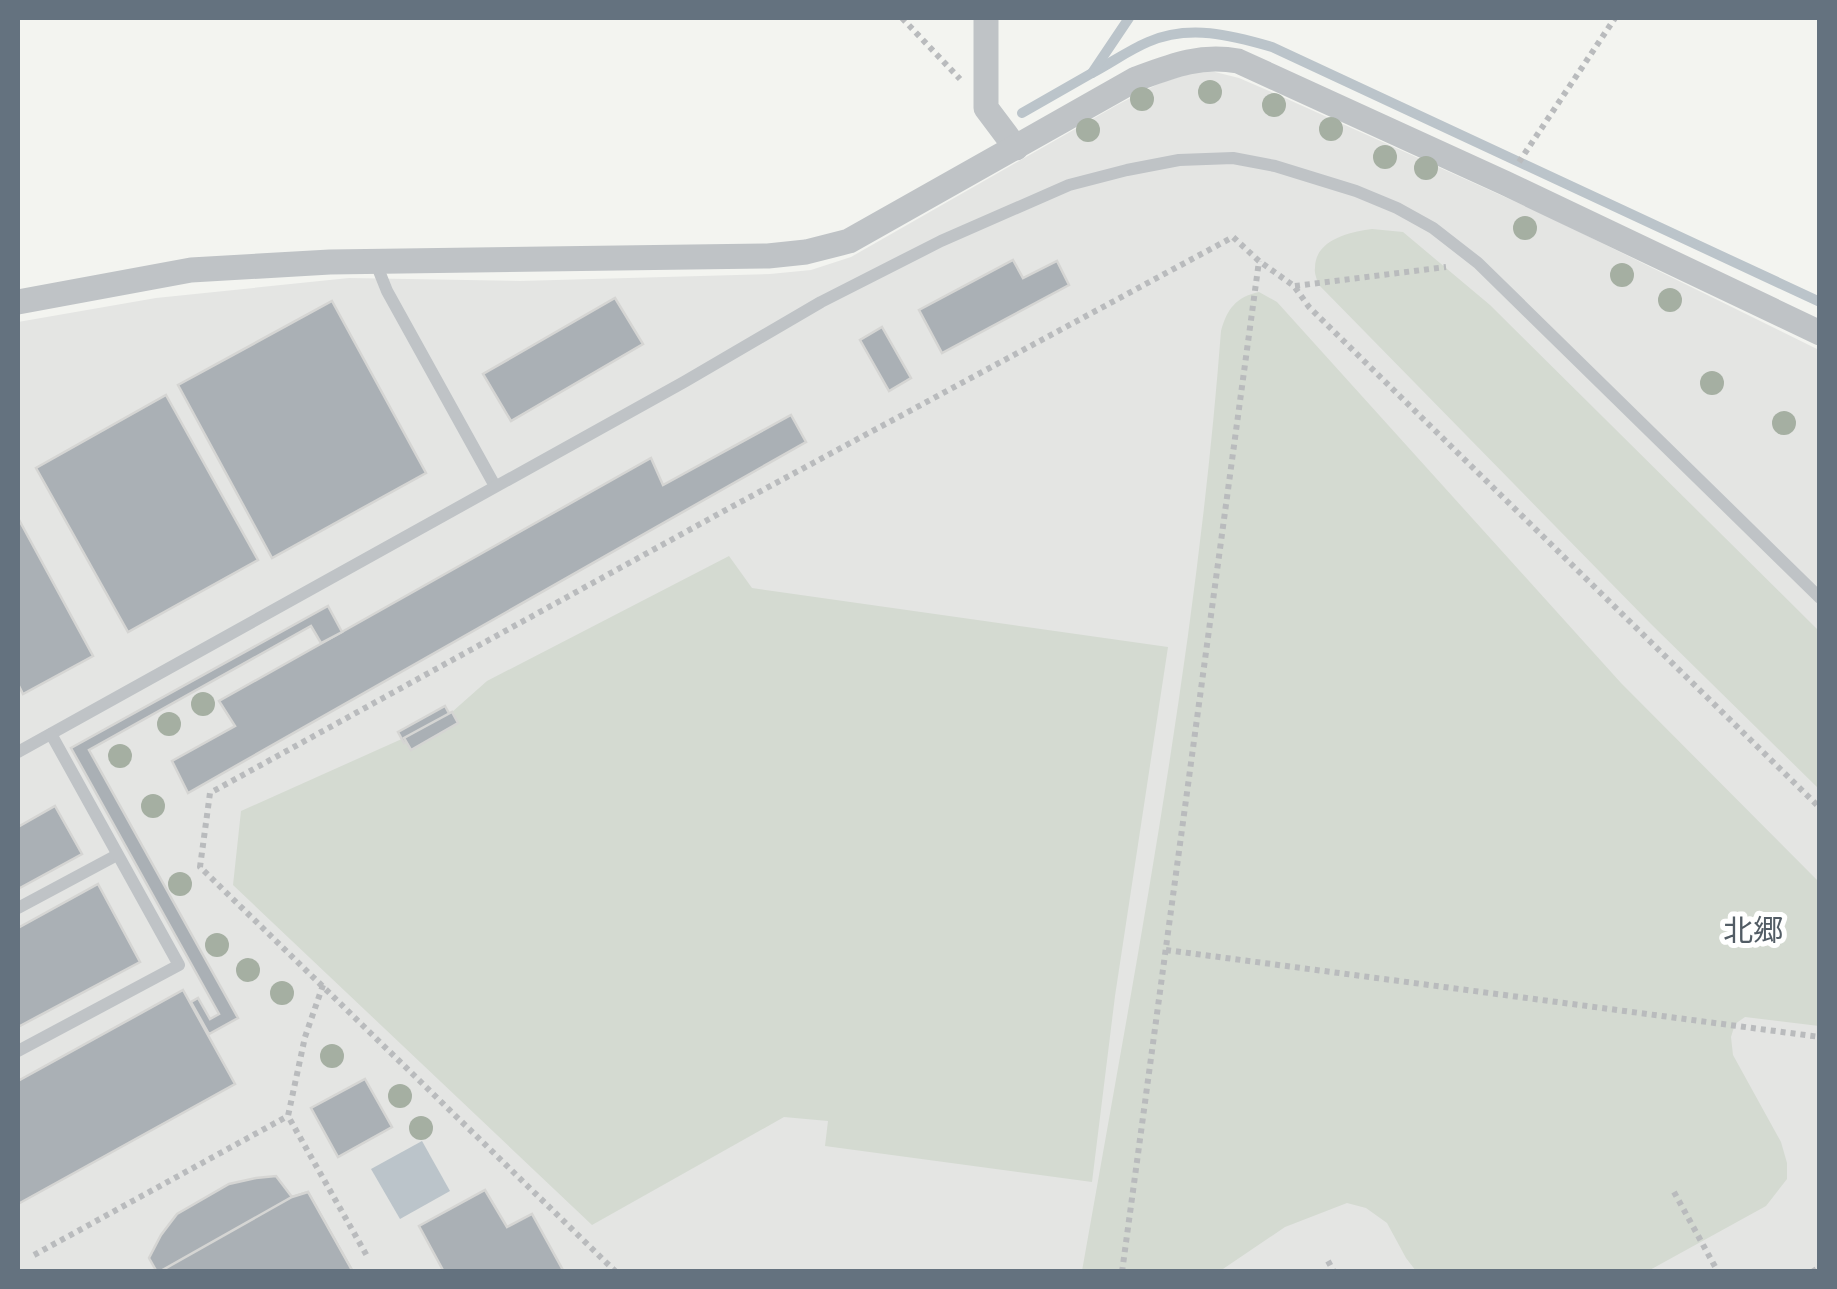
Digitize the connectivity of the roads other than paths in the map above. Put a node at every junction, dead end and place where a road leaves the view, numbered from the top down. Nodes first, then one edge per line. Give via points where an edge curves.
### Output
1 (986, 18) edge
2 (1016, 148) junction
3 (374, 261) junction
4 (18, 302) edge
5 (1820, 333) edge
6 (495, 486) junction
7 (1820, 598) edge
8 (51, 734) junction
9 (18, 752) edge
10 (117, 855) junction
11 (18, 908) edge
12 (18, 1052) edge

1 - 2 street via 986,108
2 - 3 street via 850,241 806,252
2 - 5 street via 1136,79 1180,62 1238,61
3 - 4 street via 191,270
3 - 6 lane
6 - 7 lane via 941,241 1069,185 1179,160 1233,158 1356,191 1433,228 1478,263
6 - 8 lane
8 - 9 lane
8 - 10 lane
10 - 11 lane
10 - 12 lane via 179,965

